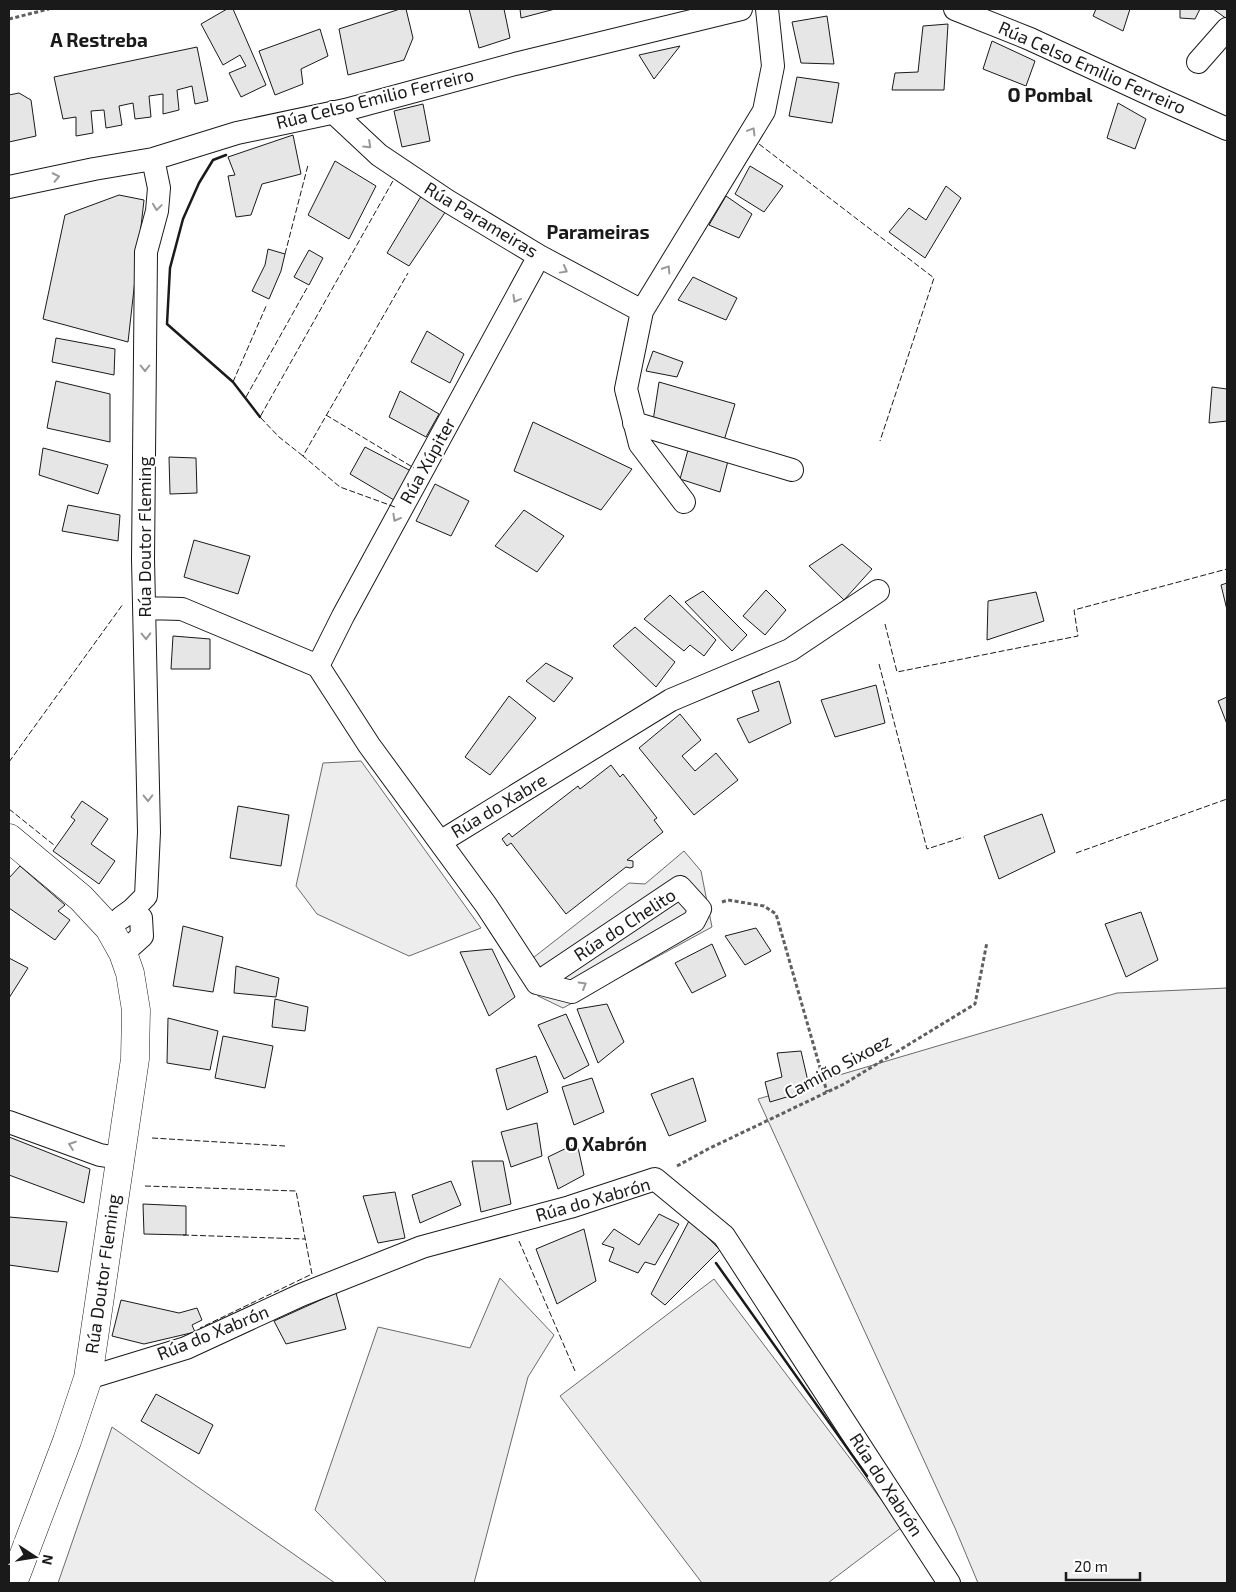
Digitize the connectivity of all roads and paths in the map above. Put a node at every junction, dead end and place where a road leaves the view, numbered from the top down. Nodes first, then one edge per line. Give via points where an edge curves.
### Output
1 (49, 9) edge
2 (741, 9) edge
3 (767, 9) edge
4 (955, 9) edge
5 (9, 19) edge
6 (1227, 29) edge
7 (1198, 62) dead end
8 (333, 112) junction
9 (1227, 128) edge
10 (153, 160) junction
11 (9, 187) edge
12 (539, 256) junction
13 (642, 311) junction
14 (634, 423) junction
15 (792, 470) dead end
16 (684, 502) dead end
17 (878, 591) dead end
18 (145, 608) junction
19 (318, 666) junction
20 (9, 838) edge
21 (440, 842) junction
22 (700, 909) junction
23 (132, 910) junction
24 (109, 928) junction
25 (987, 942) dead end
26 (123, 953) junction
27 (537, 983) junction
28 (827, 1092) junction
29 (9, 1122) edge
30 (119, 1158) junction
31 (655, 1179) junction
32 (88, 1378) junction
33 (12, 1583) edge
34 (949, 1583) edge

1 - 5 path
2 - 8 street, Rúa Celso Emilio Ferreiro
13 -> 3 street via 764,111 773,66
4 - 9 street, Rúa Celso Emilio Ferreiro via 1030,39
6 - 7 street
8 - 10 street, Rúa Celso Emilio Ferreiro via 237,133
8 -> 12 street, Rúa Parameiras via 379,155
11 -> 10 street, Rúa Celso Emilio Ferreiro
10 -> 18 street, Rúa Doutor Fleming via 159,188 146,252
12 -> 13 street, Rúa Parameiras
12 -> 19 street, Rúa Xúpiter
13 - 14 street via 626,389
14 - 15 street
14 - 16 street via 640,444
17 - 21 street, Rúa do Xabre via 790,650 671,700
18 - 19 street via 182,609
18 -> 23 street, Rúa Doutor Fleming via 149,832 146,896
19 - 21 street, Rúa do Xabre via 369,745
20 - 24 main road via 81,898
21 - 27 street
27 -> 22 street, Rúa do Chelito via 572,992 694,922
22 - 27 street, Rúa do Chelito via 680,887
22 - 28 path via 728,900 764,906 776,914
23 - 24 street, Rúa Doutor Fleming
23 - 26 street via 141,918 142,936
24 - 26 main road, Rúa Doutor Fleming
25 - 28 path, Camiño Sixoez via 976,1004
26 - 30 main road, Rúa Doutor Fleming via 136,1010 135,1060
28 - 31 path, Camiño Sixoez via 708,1149
30 -> 29 street via 100,1155
30 - 32 main road, Rúa Doutor Fleming
31 - 32 street, Rúa do Xabrón via 570,1207 422,1248 301,1295 186,1348
31 - 34 street, Rúa do Xabrón via 724,1236
32 - 33 main road, Rúa Doutor Fleming

